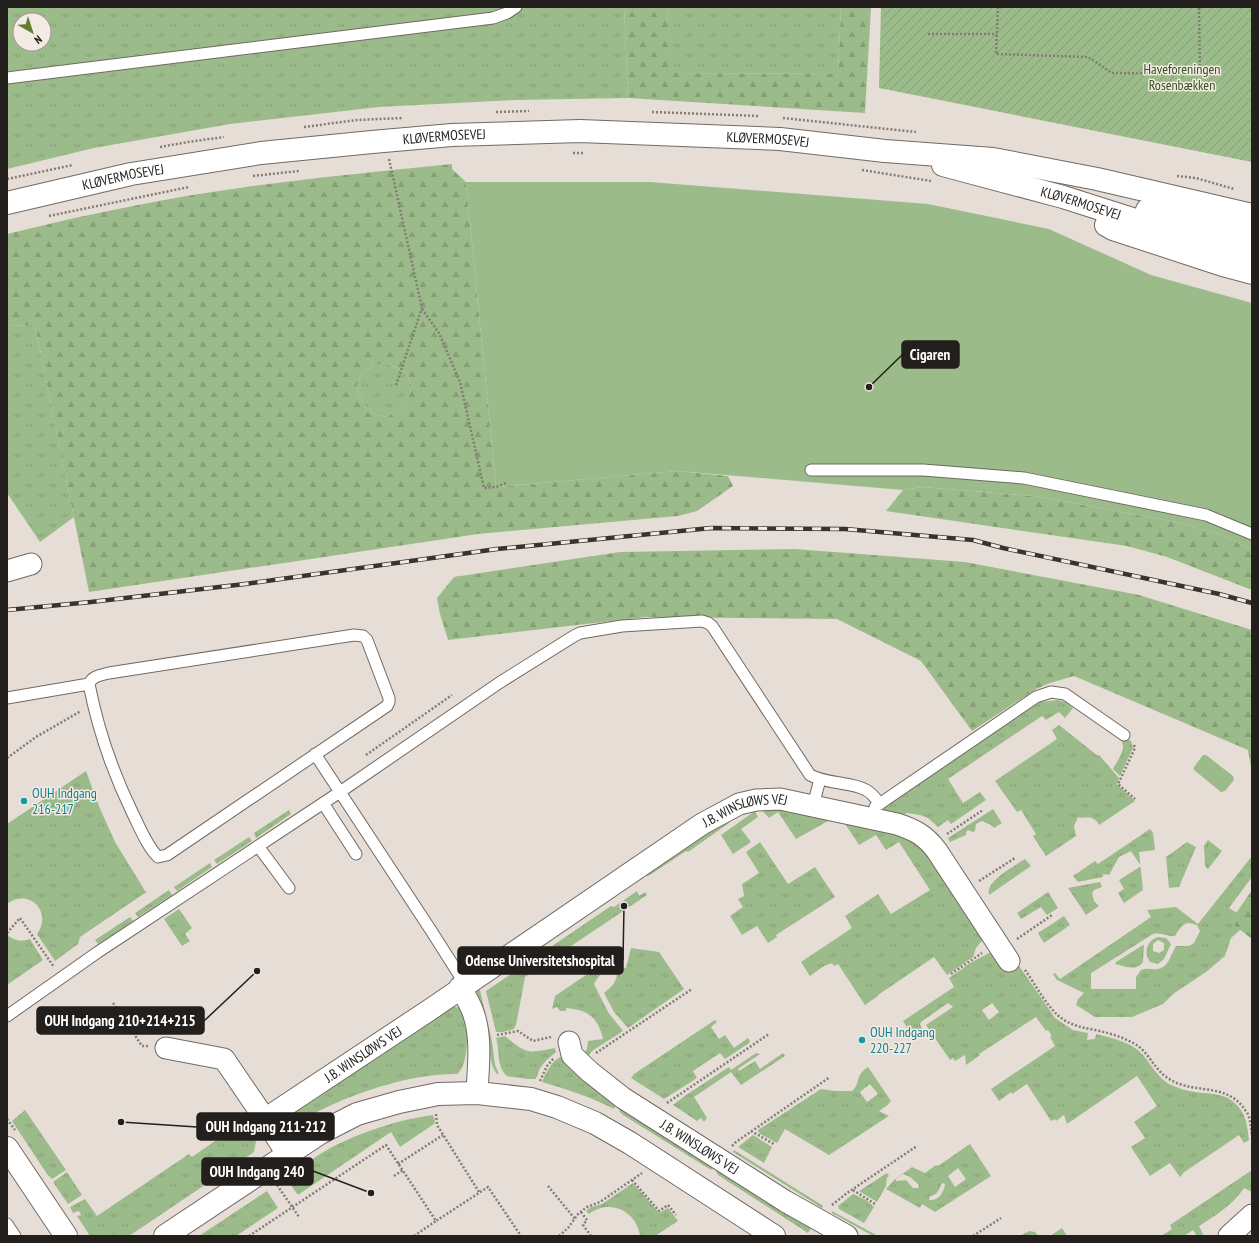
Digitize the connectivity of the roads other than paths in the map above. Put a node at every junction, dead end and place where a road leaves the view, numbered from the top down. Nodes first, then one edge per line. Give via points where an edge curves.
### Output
1 (516, 7) edge
2 (7, 78) edge
3 (885, 150) junction
4 (1063, 197) junction
5 (7, 202) edge
6 (1252, 215) edge
7 (1252, 235) edge
8 (1252, 254) edge
9 (1252, 273) edge
10 (812, 470) dead end
11 (1252, 534) edge
12 (31, 564) dead end
13 (7, 571) edge
14 (89, 684) junction
15 (7, 698) edge
16 (1124, 735) road end
17 (315, 754) junction
18 (820, 779) junction
19 (340, 792) junction
20 (322, 803) junction
21 (880, 804) junction
22 (813, 806) junction
23 (861, 816) junction
24 (258, 846) junction
25 (356, 854) dead end
26 (289, 888) dead end
27 (1003, 951) road end
28 (463, 986) junction
29 (7, 1016) edge
30 (569, 1042) road end
31 (166, 1048) road end
32 (477, 1093) junction
33 (265, 1119) junction
34 (8, 1151) edge
35 (287, 1154) junction
36 (1252, 1214) edge
37 (7, 1224) edge
38 (15, 1236) edge
39 (66, 1236) edge
40 (165, 1236) edge
41 (774, 1236) edge
42 (846, 1236) edge
43 (1229, 1236) edge

1 - 2 lane via 493,18
3 - 4 main road, KLØVERMOSEVEJ
3 - 5 main road, KLØVERMOSEVEJ via 780,139 580,131 452,135 261,153 131,174
3 - 6 main road, KLØVERMOSEVEJ via 993,159 1097,179
4 - 7 main road via 1102,199
4 - 8 main road, KLØVERMOSEVEJ via 1211,244
4 - 9 main road via 1113,229
10 - 11 lane via 923,470 1024,478 1206,515
12 - 13 street
14 - 15 lane
14 - 17 lane via 105,749 120,787 158,857 166,855
14 - 17 lane via 97,676 109,673 354,635 363,636 367,640 389,702
16 - 21 lane via 1066,694 1052,692 1036,697
17 - 19 lane
18 - 19 lane via 807,772 712,626 702,621 622,626 580,633 538,657
18 - 21 lane via 863,788
18 - 22 lane
19 - 20 lane
19 - 28 lane via 435,937
20 - 24 lane
20 - 25 lane
21 - 23 lane
22 - 23 street, J.B. WINSLØWS VEJ
22 - 28 street, J.B. WINSLØWS VEJ via 780,799 739,804 702,824
23 - 27 street, J.B. WINSLØWS VEJ via 914,830 932,844
24 - 26 lane
24 - 29 lane
28 - 32 street via 475,1016 477,1030
28 - 33 street, J.B. WINSLØWS VEJ
30 - 42 street, J.B. WINSLØWS VEJ via 572,1054 623,1098 785,1201
31 - 33 street via 224,1059
32 - 35 main road via 438,1094 357,1114
32 - 41 main road via 531,1099 595,1123 642,1150
33 - 35 street
34 - 39 main road
35 - 40 main road
36 - 43 street
37 - 38 lane

